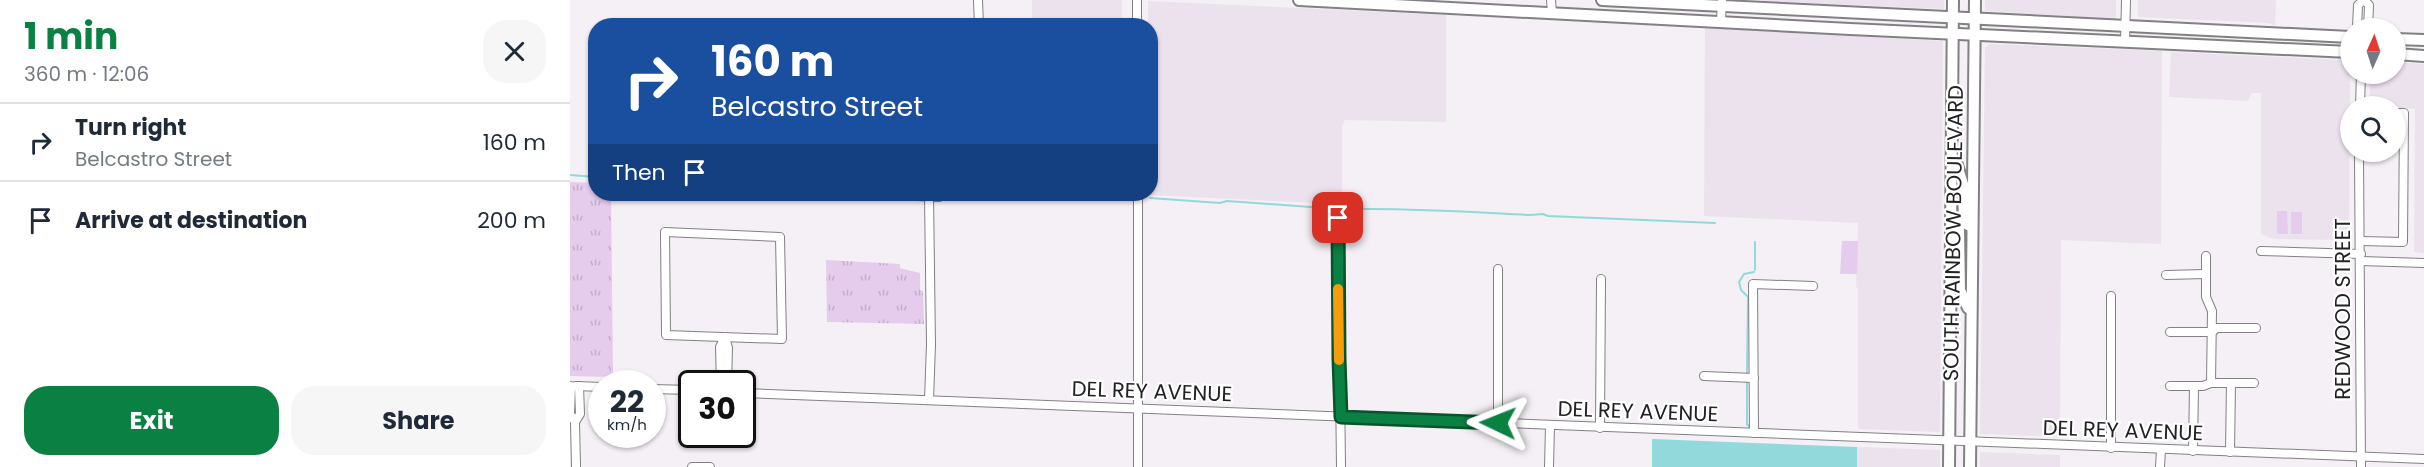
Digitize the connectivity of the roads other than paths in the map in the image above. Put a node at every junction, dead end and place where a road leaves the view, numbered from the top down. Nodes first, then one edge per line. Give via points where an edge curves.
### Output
1 (978, 0) edge
2 (1137, 0) edge
3 (1299, 0) edge
4 (1551, 0) edge
5 (1602, 0) edge
6 (1953, 0) edge
7 (1975, 0) edge
8 (2126, 0) edge
9 (2364, 0) edge
10 (1322, 1) edge
11 (1639, 1) edge
12 (1722, 3) edge
13 (1552, 13) junction
14 (979, 18) edge
15 (1137, 18) edge
16 (1953, 18) junction
17 (2357, 18) edge
18 (2368, 18) edge
19 (1975, 19) junction
20 (1721, 21) junction
21 (2125, 26) junction
22 (1953, 34) junction
23 (1975, 35) junction
24 (2340, 37) edge
25 (2406, 39) edge
26 (2424, 40) edge
27 (2125, 42) junction
28 (2340, 52) edge
29 (2406, 55) edge
30 (2424, 56) edge
31 (1952, 151) junction
32 (2359, 162) edge
33 (2404, 162) edge
34 (929, 201) edge
35 (1138, 201) edge
36 (1338, 218) dead end
37 (1951, 222) junction
38 (1972, 227) junction
39 (2361, 241) junction
40 (2261, 250) dead end
41 (2206, 256) dead end
42 (2361, 258) junction
43 (2424, 263) edge
44 (1498, 269) dead end
45 (2206, 274) junction
46 (2166, 275) dead end
47 (1601, 279) dead end
48 (1813, 286) dead end
49 (2111, 296) dead end
50 (1971, 314) junction
51 (2256, 328) dead end
52 (2170, 332) dead end
53 (2212, 332) junction
54 (724, 337) junction
55 (721, 370) edge
56 (727, 370) edge
57 (1704, 376) dead end
58 (1754, 378) junction
59 (2211, 383) junction
60 (2231, 383) junction
61 (2254, 383) dead end
62 (573, 386) edge
63 (2170, 386) dead end
64 (2194, 386) junction
65 (588, 387) edge
66 (756, 394) edge
67 (929, 400) junction
68 (1139, 408) junction
69 (1341, 417) junction
70 (1498, 423) junction
71 (1550, 426) junction
72 (1600, 428) junction
73 (1754, 433) junction
74 (1949, 441) junction
75 (1970, 442) junction
76 (2111, 448) junction
77 (2161, 450) junction
78 (2193, 451) junction
79 (2230, 452) junction
80 (2361, 457) junction
81 (2424, 459) edge
82 (576, 467) edge
83 (692, 467) edge
84 (710, 467) edge
85 (1138, 467) edge
86 (1341, 467) edge
87 (1549, 467) edge
88 (1949, 467) edge
89 (1970, 467) edge
90 (2160, 467) edge
91 (2361, 467) edge

1 - 14 street
2 - 15 street
3 - 10 main road
4 - 13 street
5 - 11 main road
6 - 16 main road, SOUTH RAINBOW BOULEVARD
7 - 19 main road, SOUTH RAINBOW BOULEVARD
8 - 21 street
9 - 17 street via 2358,5
9 - 18 street via 2369,5
10 - 13 main road
11 - 12 main road
12 - 16 main road
12 - 20 street
13 - 20 main road
16 - 19 main road
16 - 22 main road, SOUTH RAINBOW BOULEVARD
19 - 21 main road
19 - 23 main road, SOUTH RAINBOW BOULEVARD
20 - 22 main road
21 - 24 main road
21 - 27 street
22 - 23 main road
22 - 31 main road, SOUTH RAINBOW BOULEVARD
23 - 27 main road
23 - 38 main road, SOUTH RAINBOW BOULEVARD
25 - 26 main road
27 - 28 main road
29 - 30 main road
31 - 37 main road, SOUTH RAINBOW BOULEVARD
31 - 38 main road via 1963,184 1964,223
32 - 39 street, REDWOOD STREET
33 - 39 street via 2403,242
34 - 67 street
35 - 68 street
36 - 69 street
37 - 50 main road via 1959,230 1960,290
37 - 74 main road, SOUTH RAINBOW BOULEVARD
38 - 50 main road, SOUTH RAINBOW BOULEVARD
39 - 42 street, REDWOOD STREET
40 - 42 street
41 - 45 street
42 - 43 street
42 - 80 street, REDWOOD STREET
44 - 70 street
45 - 46 street
45 - 53 street
47 - 72 street
48 - 58 street via 1753,284
49 - 76 street
50 - 75 main road, SOUTH RAINBOW BOULEVARD
51 - 53 street via 2217,328
52 - 53 street
53 - 59 street
54 - 54 street via 666,335 665,232 780,237 782,339
54 - 55 street
54 - 56 street
57 - 58 street
58 - 73 street
59 - 60 street
59 - 64 street
60 - 61 street
60 - 79 street
62 - 65 street
62 - 82 street via 570,414 575,422
63 - 64 street
64 - 78 street
66 - 67 street, DEL REY AVENUE
67 - 68 street, DEL REY AVENUE
68 - 69 street, DEL REY AVENUE
68 - 85 street
69 - 70 street, DEL REY AVENUE
69 - 86 street
70 - 71 street, DEL REY AVENUE
71 - 72 street, DEL REY AVENUE
71 - 87 street
72 - 73 street, DEL REY AVENUE
73 - 74 street, DEL REY AVENUE
74 - 75 street, DEL REY AVENUE
74 - 88 main road, SOUTH RAINBOW BOULEVARD
75 - 76 street, DEL REY AVENUE
75 - 89 main road, SOUTH RAINBOW BOULEVARD
76 - 77 street, DEL REY AVENUE
77 - 78 street, DEL REY AVENUE
77 - 90 street
78 - 79 street, DEL REY AVENUE
79 - 80 street, DEL REY AVENUE
80 - 81 street, DEL REY AVENUE
80 - 91 street, REDWOOD STREET
83 - 84 street

